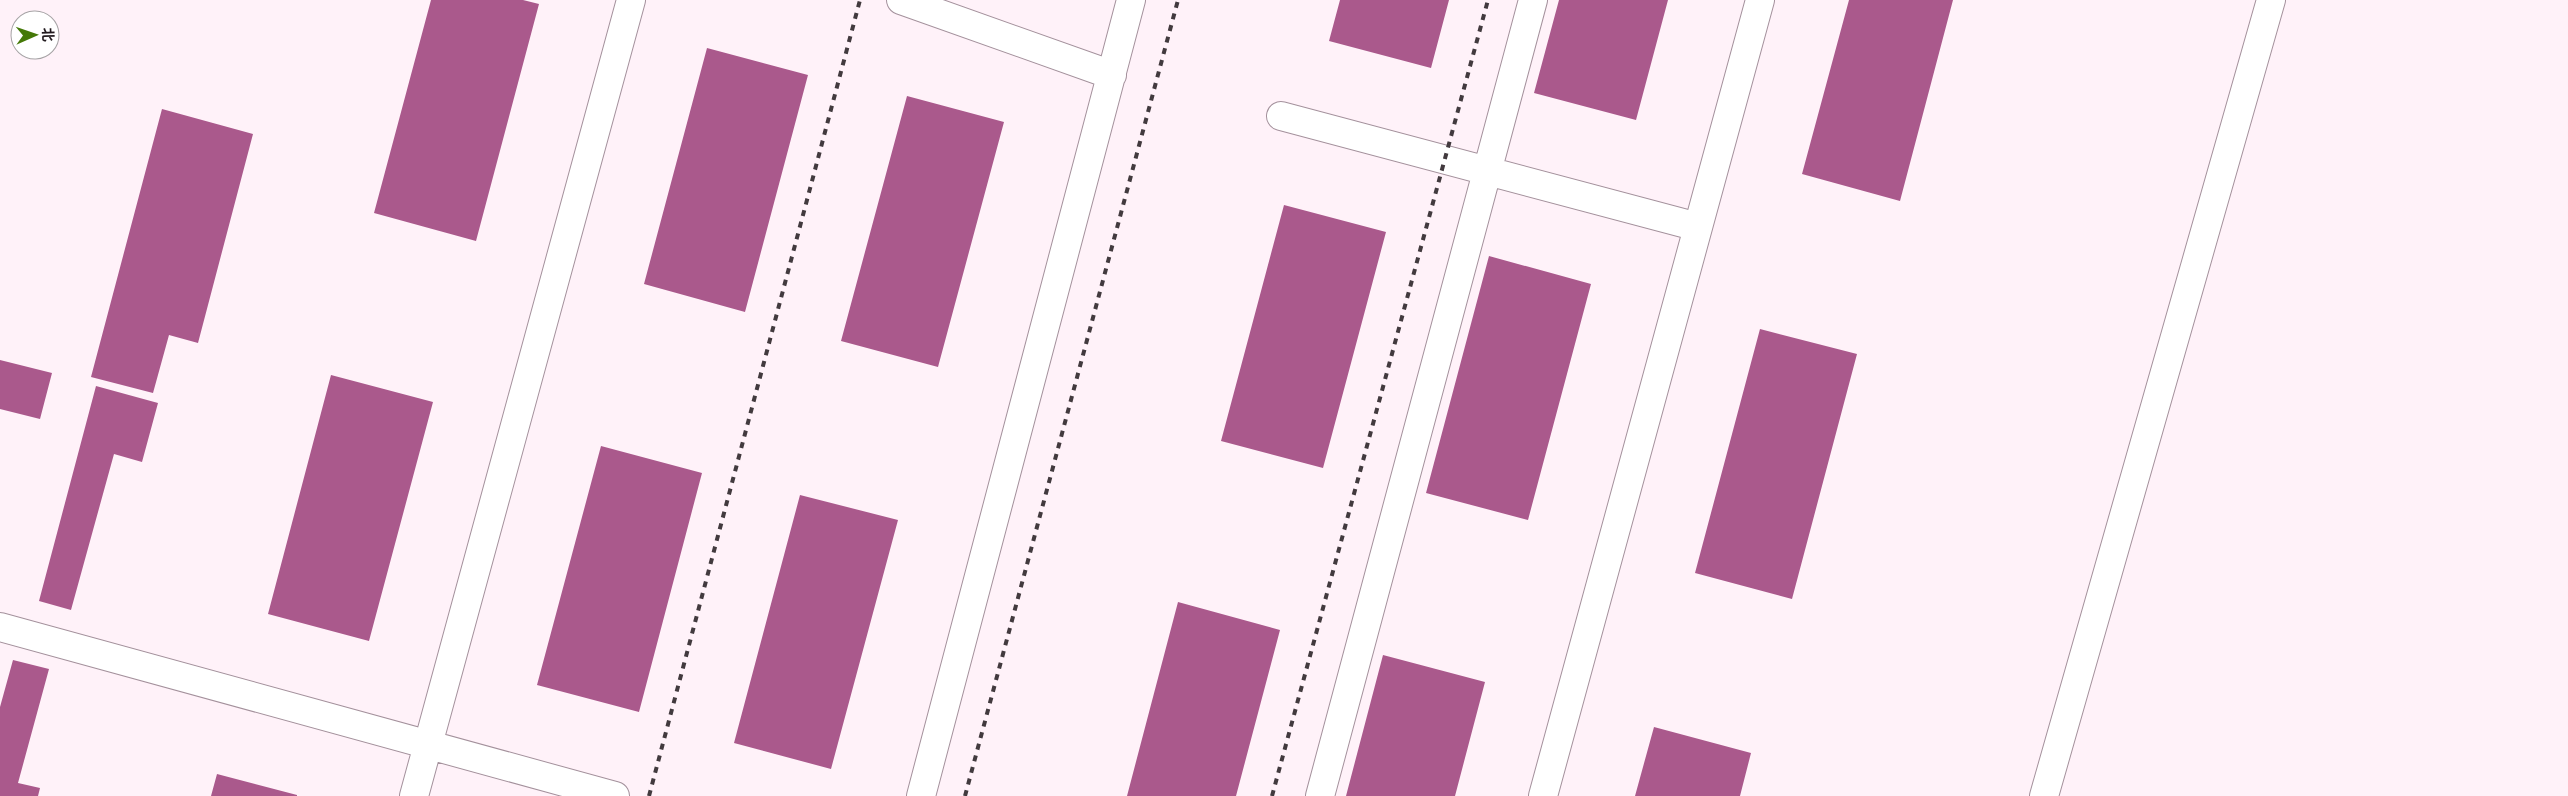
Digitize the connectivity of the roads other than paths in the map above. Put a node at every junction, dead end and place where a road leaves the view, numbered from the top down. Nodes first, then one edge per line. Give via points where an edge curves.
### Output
1 (631, 0) edge
2 (901, 0) edge
3 (1131, 0) edge
4 (1533, 0) edge
5 (1760, 0) edge
6 (2271, 0) edge
7 (1112, 75) junction
8 (1281, 116) dead end
9 (1487, 171) junction
10 (1698, 227) junction
11 (0, 627) edge
12 (428, 745) junction
13 (414, 796) edge
14 (615, 796) edge
15 (921, 796) edge
16 (1320, 796) edge
17 (1543, 796) edge
18 (2044, 796) edge

1 - 12 street
2 - 7 street
3 - 7 street
4 - 9 street
5 - 10 street
6 - 18 street
7 - 15 street
8 - 9 street
9 - 10 street
9 - 16 street
10 - 17 street
11 - 12 street
12 - 13 street
12 - 14 street

